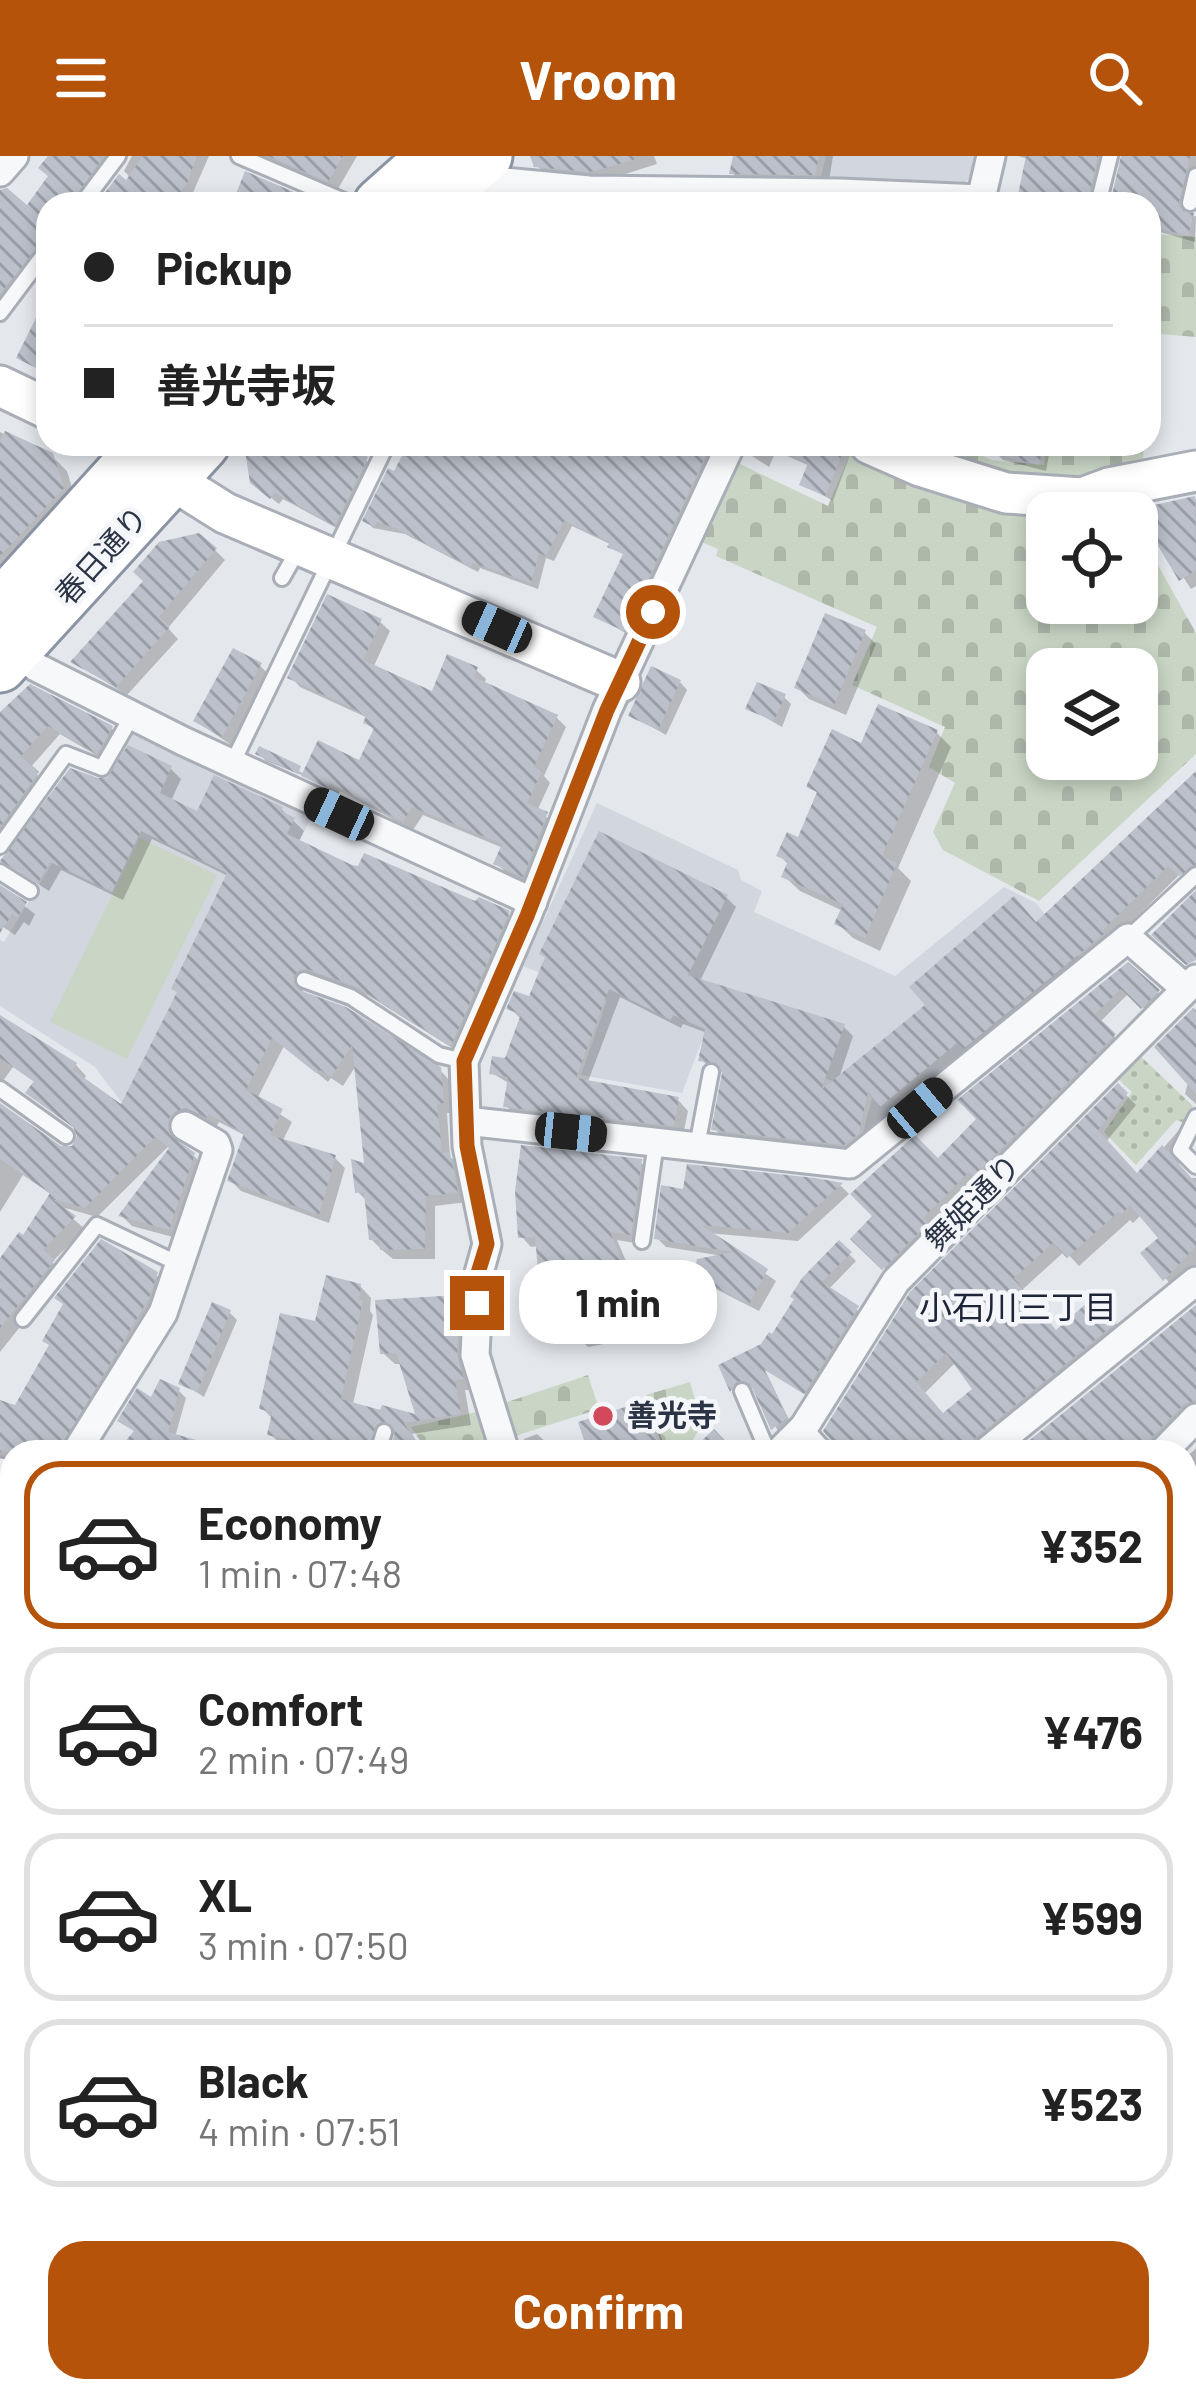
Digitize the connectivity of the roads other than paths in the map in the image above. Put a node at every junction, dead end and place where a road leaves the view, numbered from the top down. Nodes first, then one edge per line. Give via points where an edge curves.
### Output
1 (14, 156) edge
2 (118, 156) edge
3 (239, 156) edge
4 (991, 156) edge
5 (1110, 156) edge
6 (0, 172) edge
7 (451, 173) edge
8 (1195, 183) edge
9 (91, 192) edge
10 (323, 192) edge
11 (407, 192) edge
12 (610, 192) edge
13 (983, 192) edge
14 (1101, 192) edge
15 (1190, 203) dead end
16 (36, 265) edge
17 (0, 313) edge
18 (0, 386) edge
19 (36, 403) edge
20 (153, 456) edge
21 (157, 456) edge
22 (379, 456) edge
23 (725, 456) edge
24 (922, 456) edge
25 (1196, 471) edge
26 (306, 560) junction
27 (5, 641) edge
28 (620, 682) junction
29 (132, 716) junction
30 (233, 762) junction
31 (0, 846) edge
32 (0, 872) edge
33 (1196, 875) edge
34 (30, 891) dead end
35 (533, 902) junction
36 (1128, 938) junction
37 (304, 980) dead end
38 (1193, 988) edge
39 (464, 1061) junction
40 (711, 1072) dead end
41 (0, 1089) edge
42 (1196, 1117) edge
43 (466, 1120) junction
44 (185, 1126) dead end
45 (66, 1136) dead end
46 (656, 1142) junction
47 (697, 1147) junction
48 (1195, 1161) edge
49 (642, 1241) dead end
50 (177, 1263) junction
51 (1196, 1281) edge
52 (23, 1319) dead end
53 (742, 1391) dead end
54 (1196, 1418) edge
55 (804, 1426) junction
56 (385, 1432) dead end
57 (84, 1440) edge
58 (382, 1440) edge
59 (501, 1440) edge
60 (763, 1440) edge
61 (791, 1440) edge
62 (816, 1440) edge
63 (1001, 1440) edge
64 (1175, 1440) edge

1 - 6 street
2 - 9 lane
3 - 10 lane
4 - 13 street
5 - 14 lane
7 - 11 highway
7 - 12 street
8 - 15 lane
16 - 17 lane
18 - 19 street
20 - 27 highway, 春日通り
21 - 26 street via 225,513
22 - 26 lane
23 - 28 street
24 - 25 street via 1006,493 1082,498
26 - 28 street
26 - 30 lane
27 - 29 street via 36,667
28 - 35 street
29 - 30 street
29 - 31 lane via 102,768 66,754
30 - 35 street
32 - 34 lane
33 - 36 lane
35 - 39 street
36 - 38 street
36 - 47 street via 850,1164
37 - 39 lane via 351,997 439,1055
38 - 55 street, 舞姫通り via 896,1281
39 - 43 street
40 - 47 lane
41 - 45 lane
42 - 48 lane via 1180,1150
43 - 46 street
43 - 59 street via 487,1244 473,1273 475,1355
44 - 50 street via 218,1150
46 - 47 street
46 - 49 lane
50 - 52 lane via 97,1225
50 - 57 street via 163,1313
51 - 63 street
53 - 60 lane
54 - 64 street
55 - 61 street, 舞姫通り
55 - 62 lane
56 - 58 lane

